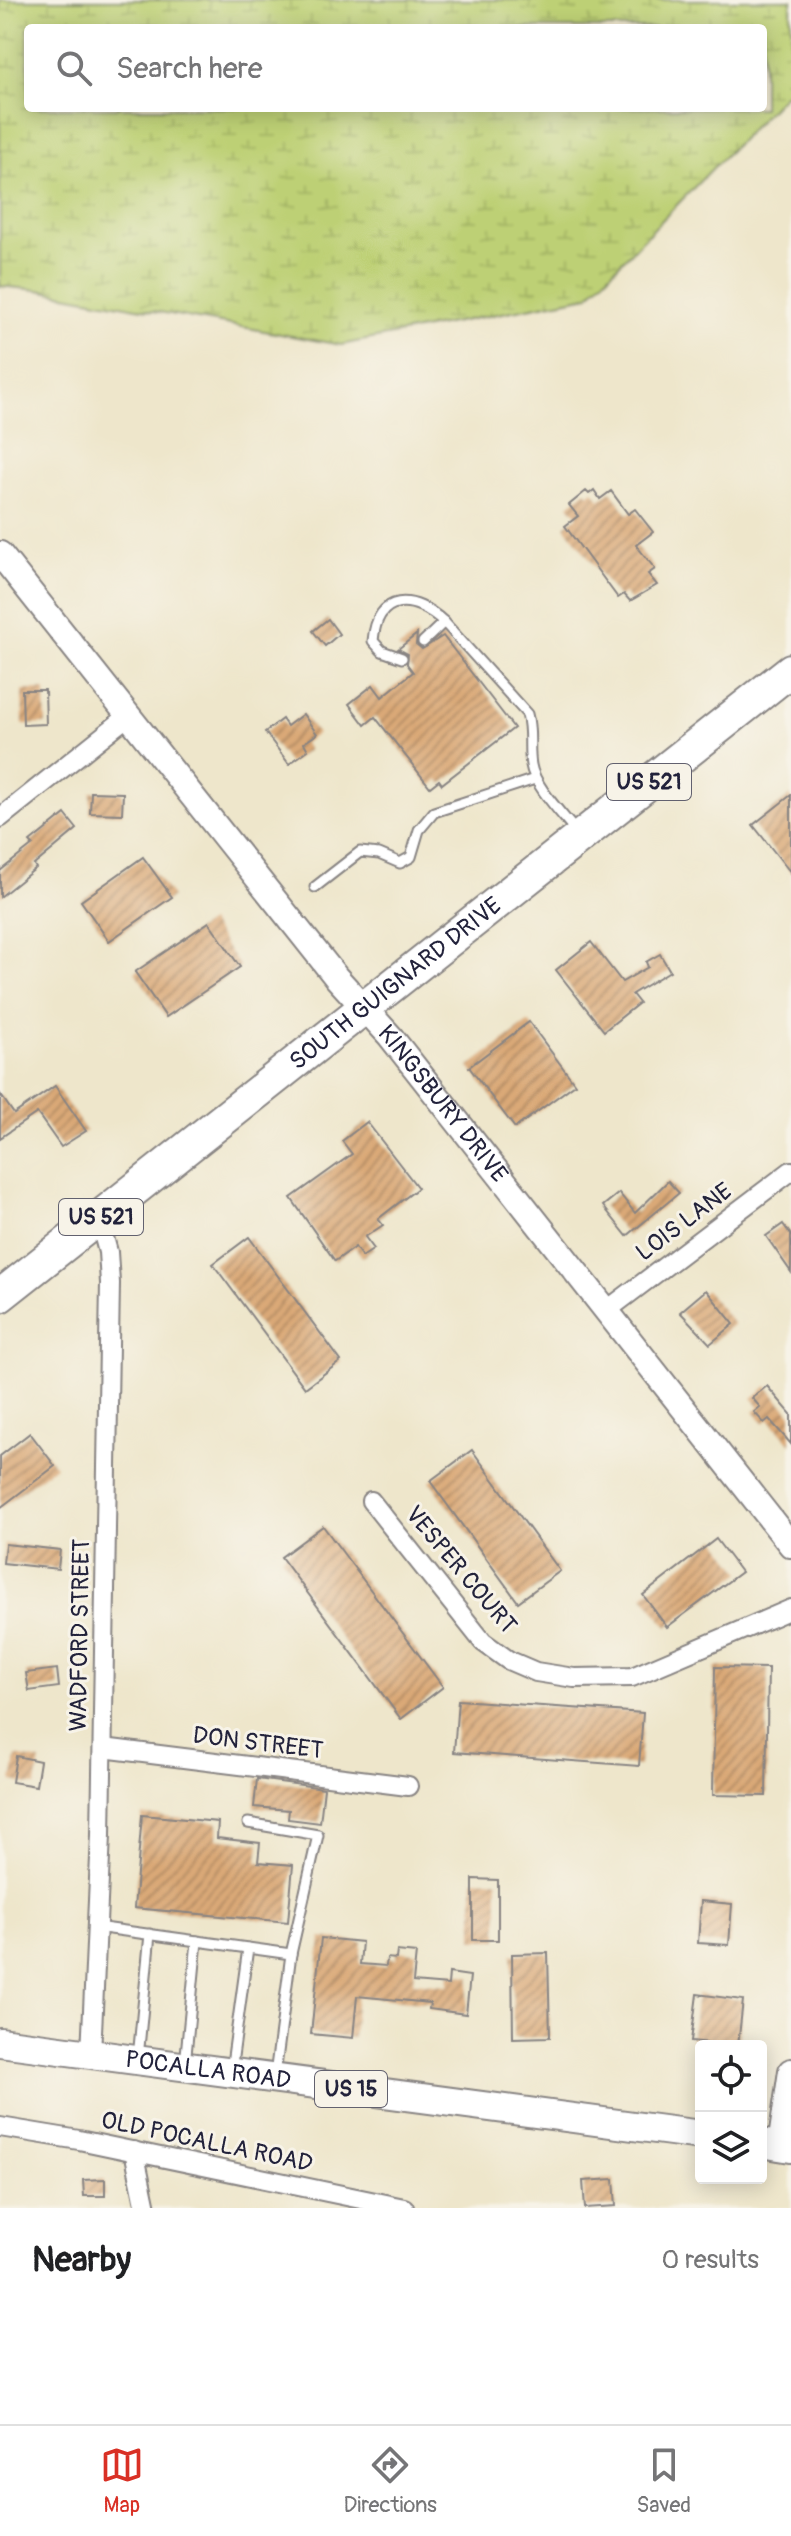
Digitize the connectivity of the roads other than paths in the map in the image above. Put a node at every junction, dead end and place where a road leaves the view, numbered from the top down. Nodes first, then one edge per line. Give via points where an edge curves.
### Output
1 (0, 554) edge
2 (444, 622) junction
3 (423, 642) dead end
4 (402, 658) dead end
5 (791, 670) edge
6 (128, 716) junction
7 (535, 779) junction
8 (0, 818) edge
9 (580, 836) junction
10 (315, 887) dead end
11 (364, 1007) junction
12 (791, 1171) edge
13 (99, 1219) junction
14 (0, 1296) edge
15 (606, 1311) junction
16 (371, 1501) dead end
17 (791, 1545) edge
18 (791, 1609) edge
19 (103, 1748) junction
20 (408, 1786) dead end
21 (248, 1823) dead end
22 (96, 1927) junction
23 (150, 1934) junction
24 (197, 1941) junction
25 (248, 1948) junction
26 (291, 1954) junction
27 (0, 2042) edge
28 (91, 2054) junction
29 (138, 2060) junction
30 (185, 2067) junction
31 (791, 2071) edge
32 (231, 2073) junction
33 (275, 2079) junction
34 (0, 2127) edge
35 (695, 2134) edge
36 (777, 2146) edge
37 (134, 2151) junction
38 (374, 2204) edge
39 (146, 2208) edge
40 (404, 2208) edge

1 - 6 street, KINGSBURY DRIVE
2 - 3 lane
2 - 4 lane via 409,601 382,611 373,641 382,651
2 - 7 lane via 527,714
5 - 9 highway, SOUTH GUIGNARD DRIVE / US 521
6 - 8 street
6 - 11 street, KINGSBURY DRIVE
7 - 9 lane
7 - 10 lane via 434,812 419,830 411,857 400,863 360,852
9 - 11 highway, SOUTH GUIGNARD DRIVE / US 521
11 - 13 highway, SOUTH GUIGNARD DRIVE / US 521
11 - 15 street, KINGSBURY DRIVE
12 - 15 street, LOIS LANE
13 - 14 highway, SOUTH GUIGNARD DRIVE / US 521
13 - 19 street, WADFORD STREET via 110,1283
15 - 17 street, KINGSBURY DRIVE
16 - 18 street, VESPER COURT via 483,1642 536,1672 574,1678 632,1677
19 - 20 street, DON STREET
19 - 22 street, WADFORD STREET
21 - 26 lane via 318,1835
22 - 23 lane
22 - 28 street, WADFORD STREET
23 - 24 lane
23 - 29 lane
24 - 25 lane
24 - 30 lane
25 - 26 lane
25 - 32 lane
26 - 33 lane
27 - 28 main road, POCALLA ROAD / US 15
28 - 29 main road, POCALLA ROAD / US 15
29 - 30 main road, POCALLA ROAD / US 15
30 - 32 main road, POCALLA ROAD / US 15
31 - 36 street
32 - 33 main road, POCALLA ROAD / US 15
33 - 35 main road, POCALLA ROAD / US 15
34 - 37 street, OLD POCALLA ROAD
37 - 38 street, OLD POCALLA ROAD
37 - 39 street
38 - 40 street, OLD POCALLA ROAD

